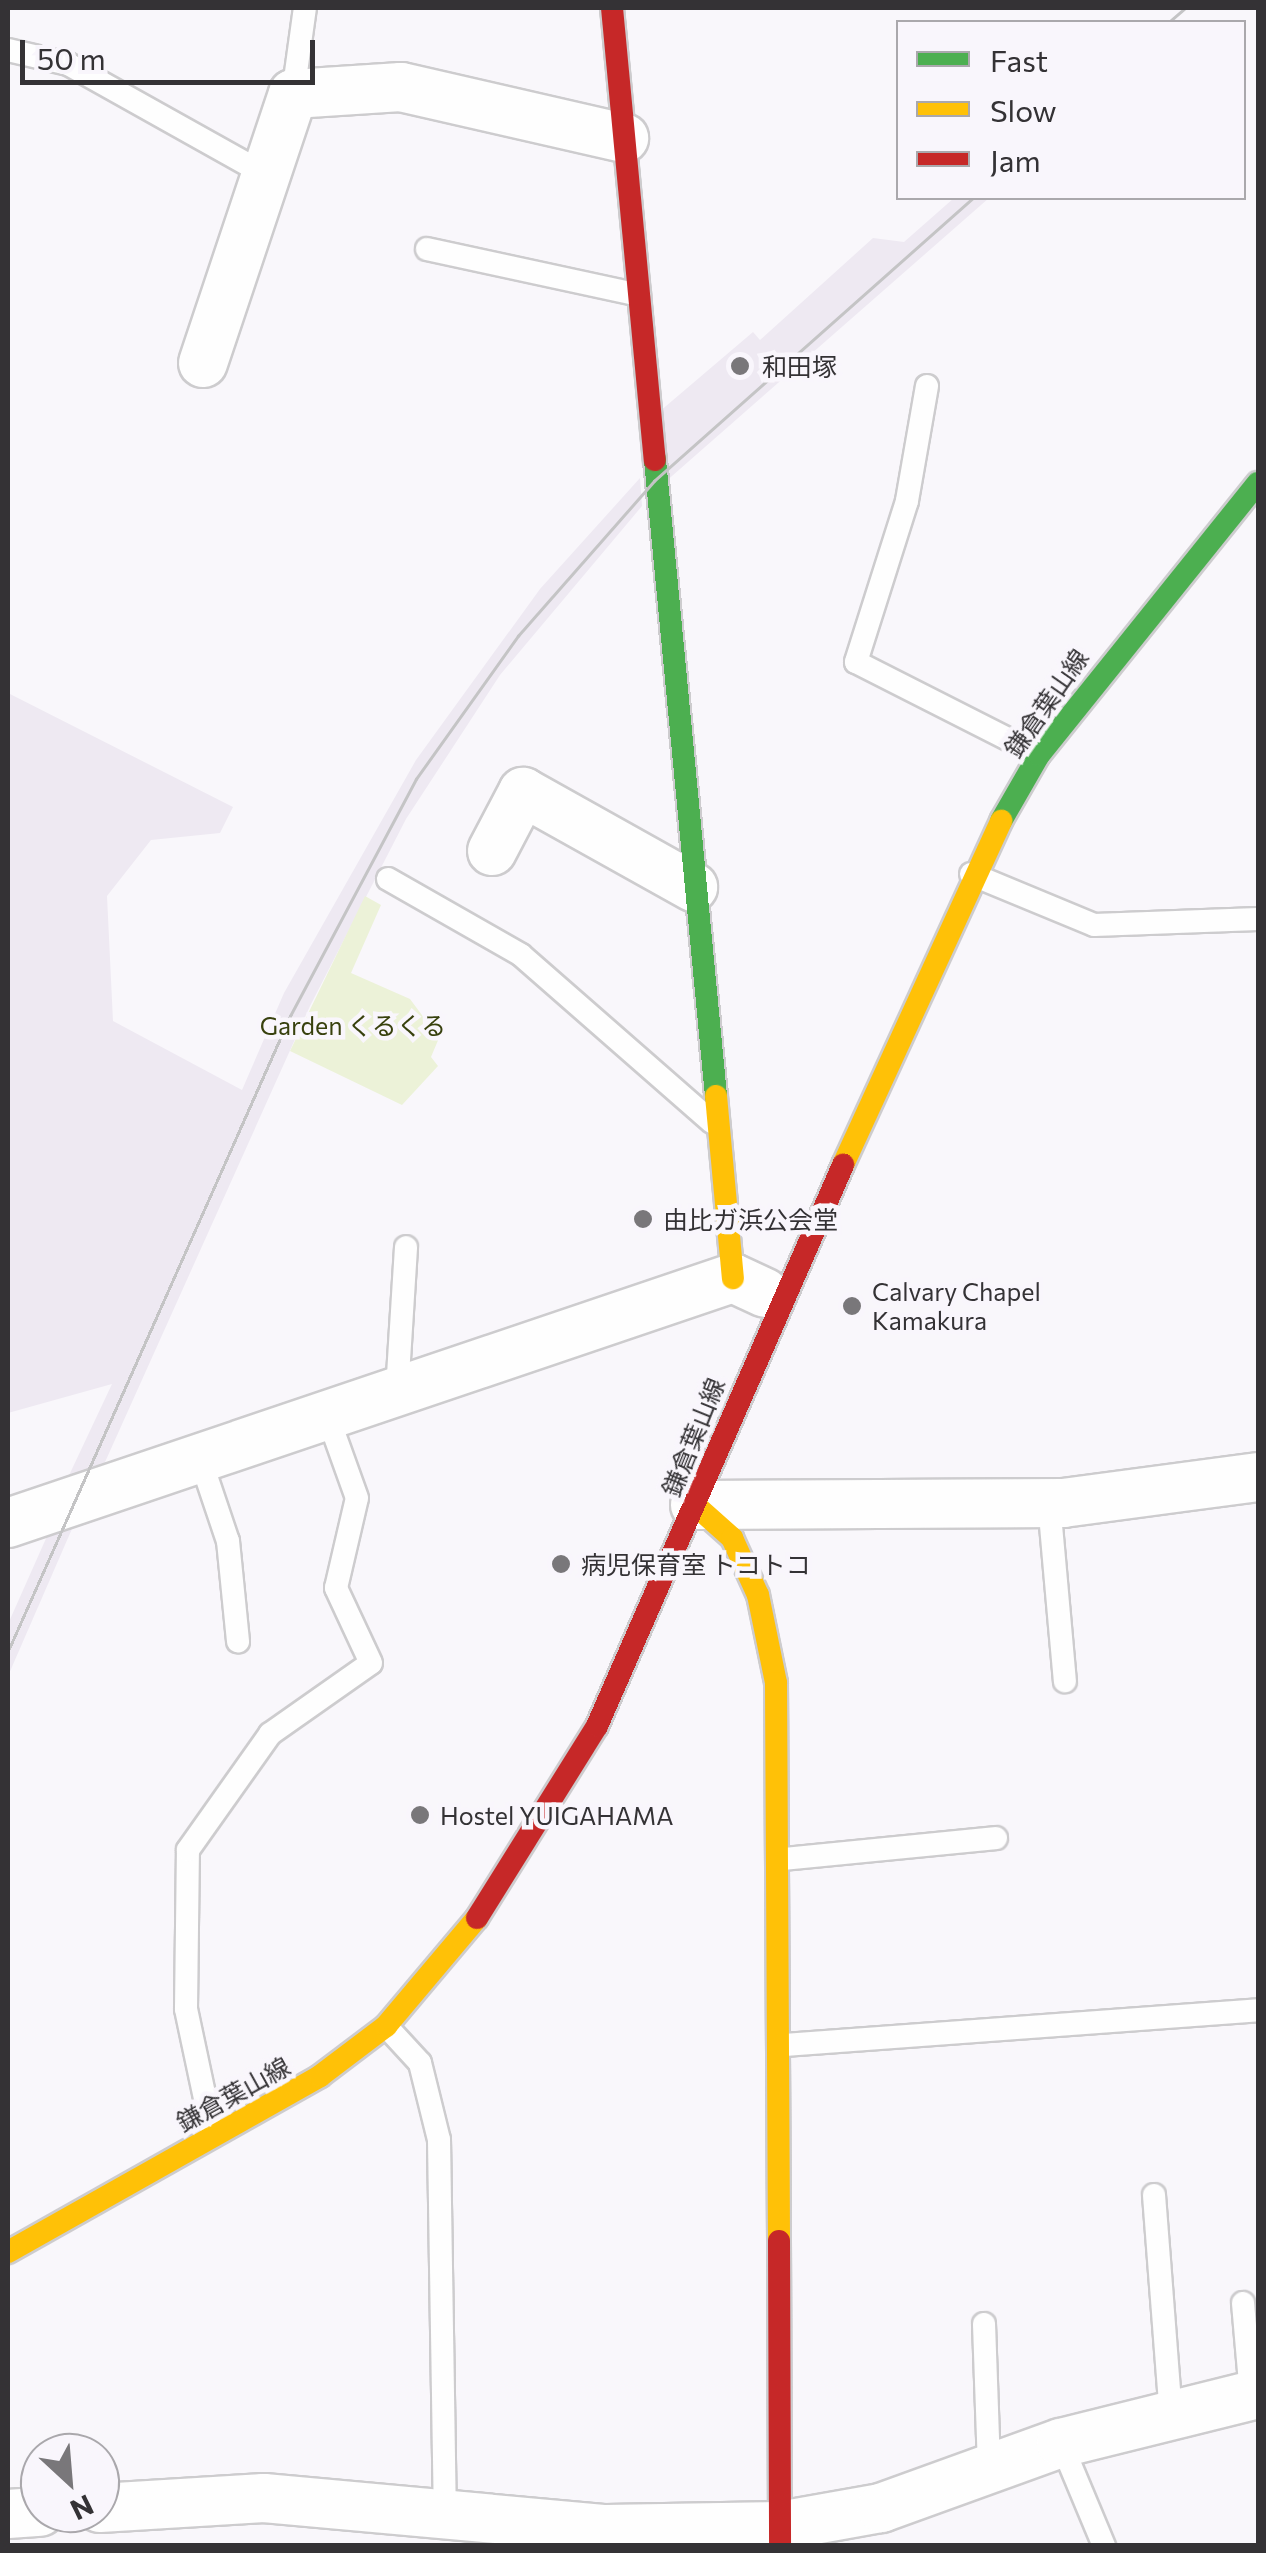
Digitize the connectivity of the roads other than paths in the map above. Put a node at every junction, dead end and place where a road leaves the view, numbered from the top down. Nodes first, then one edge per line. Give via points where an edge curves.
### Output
1 (305, 8) edge
2 (612, 8) edge
3 (8, 50) edge
4 (293, 94) junction
5 (624, 138) junction
6 (262, 173) junction
7 (427, 248) dead end
8 (641, 296) junction
9 (203, 363) dead end
10 (927, 386) dead end
11 (1258, 482) edge
12 (1039, 755) junction
13 (492, 852) dead end
14 (971, 874) junction
15 (388, 879) dead end
16 (694, 887) junction
17 (1258, 919) edge
18 (718, 1128) junction
19 (406, 1247) dead end
20 (733, 1278) junction
21 (782, 1300) junction
22 (397, 1391) junction
23 (327, 1414) junction
24 (200, 1458) junction
25 (1258, 1477) edge
26 (1048, 1503) junction
27 (696, 1505) junction
28 (8, 1522) edge
29 (238, 1642) dead end
30 (1065, 1681) dead end
31 (996, 1838) dead end
32 (783, 1859) junction
33 (1258, 2010) edge
34 (386, 2026) junction
35 (785, 2045) junction
36 (213, 2136) junction
37 (1154, 2195) dead end
38 (8, 2252) edge
39 (1243, 2302) dead end
40 (984, 2324) dead end
41 (1255, 2394) edge
42 (1171, 2414) junction
43 (1061, 2443) junction
44 (988, 2469) junction
45 (120, 2507) edge
46 (445, 2516) junction
47 (522, 2535) edge
48 (780, 2536) edge
49 (1104, 2546) edge

1 - 4 lane
2 - 5 street
3 - 6 lane via 68,64
4 - 5 street via 401,87
4 - 6 street
5 - 8 street
6 - 9 street
7 - 8 lane
8 - 16 street
10 - 12 lane via 908,502 856,662
11 - 12 street, 鎌倉葉山線
12 - 14 street, 鎌倉葉山線
13 - 16 street via 522,792
14 - 17 lane via 1094,925
14 - 21 street, 鎌倉葉山線
15 - 18 lane via 521,955
16 - 18 street
18 - 20 street
19 - 22 lane
20 - 21 street
20 - 22 street
21 - 27 street, 鎌倉葉山線
22 - 23 street
23 - 24 street
23 - 36 lane via 357,1498 336,1588 371,1663 270,1734 188,1850 186,2009
24 - 28 street
24 - 29 lane via 228,1541
25 - 26 street
26 - 27 street
26 - 30 lane
27 - 32 street via 732,1538 758,1595 776,1682
27 - 34 street, 鎌倉葉山線 via 542,1826 459,1944
31 - 32 lane
32 - 35 street
33 - 35 lane
34 - 36 street, 鎌倉葉山線
34 - 46 lane via 420,2062 438,2140
35 - 48 street
36 - 38 street, 鎌倉葉山線
37 - 42 lane
39 - 41 lane
40 - 44 lane
41 - 42 street
42 - 43 street
43 - 44 street
43 - 49 lane
44 - 48 street
45 - 46 street via 264,2498
46 - 47 street
47 - 48 street

